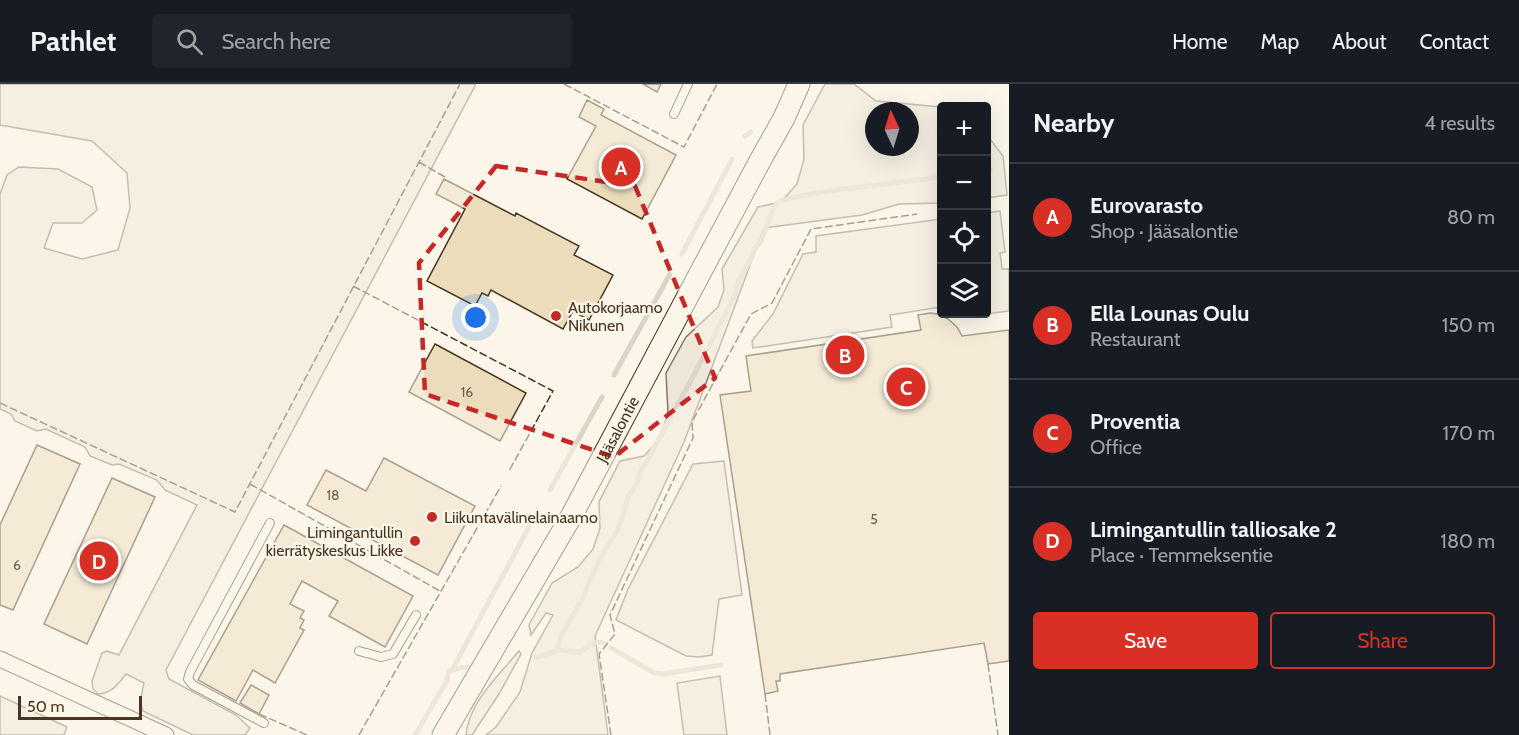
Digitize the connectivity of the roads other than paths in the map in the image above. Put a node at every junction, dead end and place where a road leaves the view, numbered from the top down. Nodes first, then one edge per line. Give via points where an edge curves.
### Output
1 (688, 84) edge
2 (799, 84) edge
3 (811, 84) edge
4 (674, 114) dead end
5 (784, 118) junction
6 (270, 523) dead end
7 (416, 615) dead end
8 (359, 651) dead end
9 (0, 659) edge
10 (264, 723) dead end
11 (166, 735) edge
12 (443, 735) edge

1 - 4 lane
2 - 5 main road, Jääsalontie
3 - 5 main road, Jääsalontie
5 - 12 main road, Jääsalontie via 572,515
6 - 10 lane via 188,679
7 - 8 lane via 393,654 381,657
9 - 11 street

